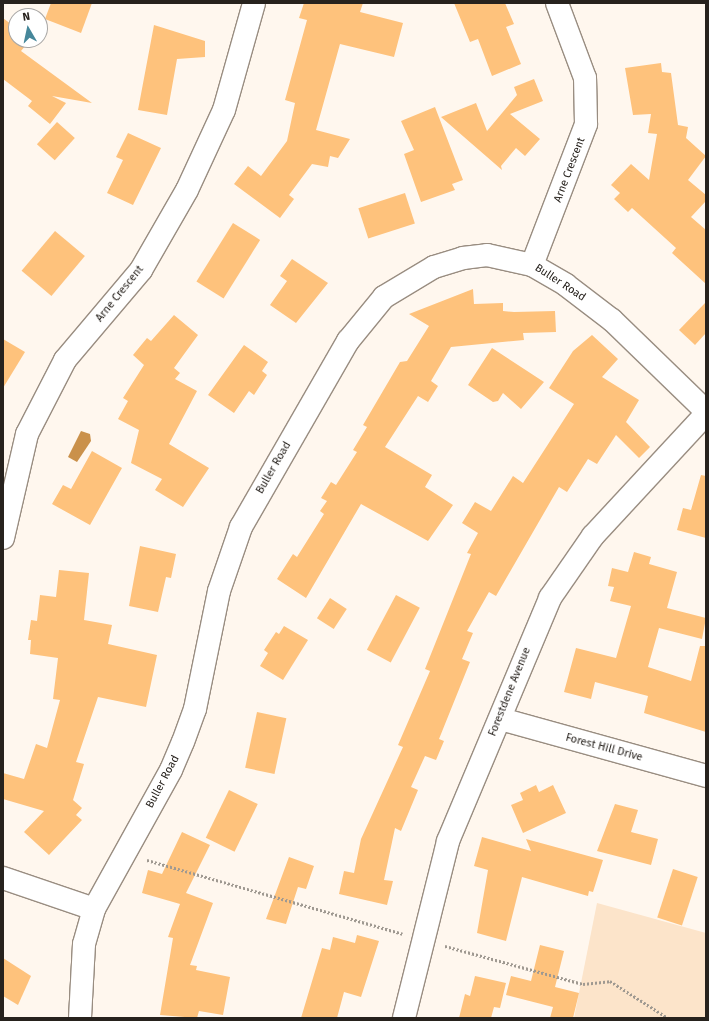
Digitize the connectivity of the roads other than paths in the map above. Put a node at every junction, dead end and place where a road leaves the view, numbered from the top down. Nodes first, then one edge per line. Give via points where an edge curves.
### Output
1 (254, 3) edge
2 (557, 3) edge
3 (532, 265) junction
4 (706, 413) edge
5 (3, 538) edge
6 (501, 720) junction
7 (706, 776) edge
8 (3, 878) edge
9 (94, 909) junction
10 (80, 1018) edge
11 (404, 1018) edge

1 - 5 street, Arne Crescent via 224,110 187,190 141,270 66,360 27,434
2 - 3 street, Arne Crescent via 585,78 587,117 580,148
3 - 4 street, Buller Road via 566,285 612,320
3 - 9 street, Buller Road via 487,255 434,267 384,296 348,341 241,527 219,591 195,709 183,742 172,770 124,851
4 - 6 street, Forestdene Avenue via 593,536 560,578 538,622
6 - 7 street, Forest Hill Drive
6 - 11 street, Forestdene Avenue via 448,841
8 - 9 street
9 - 10 street, Buller Road via 84,944

